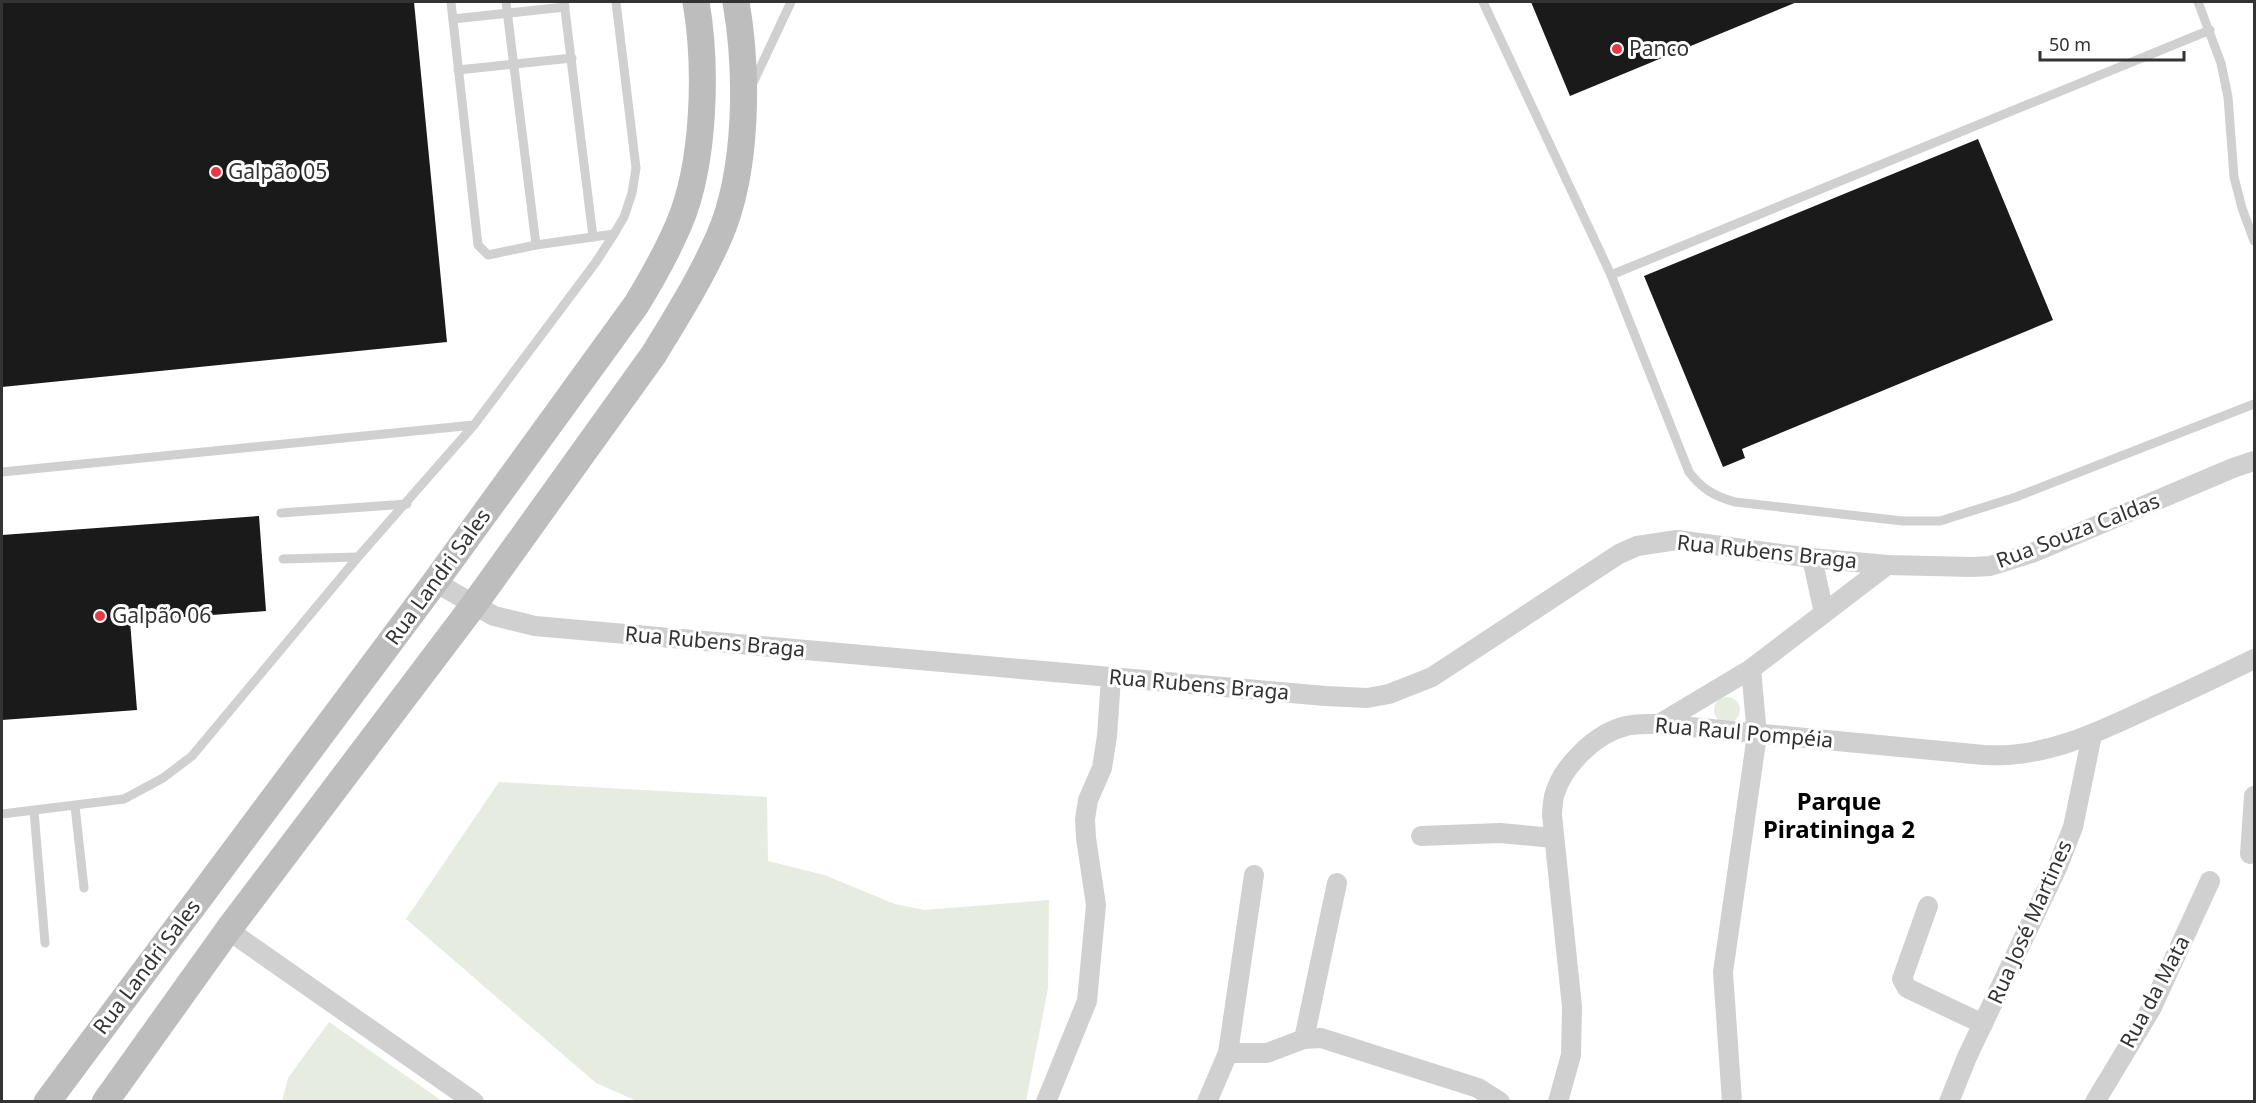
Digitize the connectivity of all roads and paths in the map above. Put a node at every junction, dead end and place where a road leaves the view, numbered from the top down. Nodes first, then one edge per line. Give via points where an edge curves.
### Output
1 (451, 2) edge
2 (506, 2) edge
3 (616, 2) edge
4 (696, 2) edge
5 (736, 2) edge
6 (792, 2) edge
7 (1483, 2) edge
8 (2198, 2) edge
9 (564, 4) edge
10 (507, 15) junction
11 (453, 20) junction
12 (2210, 30) junction
13 (572, 58) junction
14 (514, 63) junction
15 (459, 70) junction
16 (743, 103) junction
17 (614, 234) junction
18 (593, 237) junction
19 (2254, 241) edge
20 (536, 246) junction
21 (1611, 275) junction
22 (2254, 404) edge
23 (474, 425) junction
24 (2254, 461) edge
25 (2, 472) edge
26 (406, 504) junction
27 (281, 513) dead end
28 (358, 557) junction
29 (1812, 558) junction
30 (283, 559) dead end
31 (1887, 565) junction
32 (435, 582) junction
33 (473, 606) junction
34 (1824, 613) junction
35 (2254, 659) edge
36 (1751, 669) junction
37 (1111, 678) junction
38 (1659, 724) junction
39 (1757, 735) junction
40 (2092, 735) junction
41 (2254, 795) edge
42 (75, 806) junction
43 (33, 811) junction
44 (2, 814) edge
45 (1421, 836) dead end
46 (1554, 838) junction
47 (2250, 854) dead end
48 (1254, 875) dead end
49 (2210, 881) dead end
50 (1337, 883) dead end
51 (84, 888) dead end
52 (1928, 906) dead end
53 (228, 930) junction
54 (45, 943) dead end
55 (1983, 1024) junction
56 (1304, 1039) junction
57 (1228, 1053) junction
58 (47, 1101) edge
59 (105, 1101) edge
60 (474, 1101) edge
61 (1046, 1101) edge
62 (1207, 1101) edge
63 (1500, 1101) edge
64 (1558, 1101) edge
65 (1732, 1101) edge
66 (1949, 1101) edge
67 (2095, 1101) edge

1 - 11 lane
2 - 10 lane
3 - 17 lane via 636,168 632,193
4 - 32 street, Rua Landri Sales via 701,108 693,175 680,222 636,305
5 - 16 street, Rua Landri Sales
6 - 16 lane
7 - 21 lane
8 - 12 lane
9 - 10 lane
9 - 13 lane
10 - 11 lane
10 - 14 lane
11 - 15 lane
12 - 19 lane via 2222,63 2228,97 2234,177
12 - 21 lane
13 - 14 lane
13 - 18 lane
14 - 15 lane
14 - 20 lane
15 - 20 lane via 478,245 488,255
16 - 33 street, Rua Landri Sales via 731,203 698,279 654,354
17 - 18 lane
17 - 23 lane
18 - 20 lane
21 - 22 lane via 1689,472 1712,495 1734,502 1941,521 2016,497
23 - 25 lane
23 - 26 lane
24 - 31 street, Rua Souza Caldas via 2032,553 1990,566
26 - 27 lane
26 - 28 lane
28 - 30 lane
28 - 42 lane via 192,756 163,778 124,799
29 - 31 street, Rua Rubens Braga
29 - 34 street
29 - 37 street, Rua Rubens Braga via 1677,540 1637,546 1432,677 1367,698
31 - 34 street
32 - 33 street, Rua Rubens Braga
32 - 58 street, Rua Landri Sales
33 - 37 street, Rua Rubens Braga via 494,616 535,626
33 - 53 street, Rua Landri Sales
34 - 36 street
35 - 40 street, Rua Raul Pompéia
36 - 38 street
36 - 39 street
37 - 61 street via 1102,768 1088,800 1085,819 1096,905 1087,1001
38 - 39 street, Rua Raul Pompéia
38 - 46 street, Rua Raul Pompéia via 1627,725 1608,732 1578,756 1554,795
39 - 40 street, Rua Raul Pompéia via 2002,756 2025,754
39 - 65 street via 1724,972
40 - 55 street, Rua José Martines via 2073,827
41 - 47 street
42 - 43 lane
42 - 51 lane
43 - 44 lane
43 - 54 lane
45 - 46 street via 1500,833
46 - 64 street, Rua Raul Pompéia via 1572,1007 1570,1055
48 - 57 street
49 - 67 street, Rua da Mata via 2151,1009
50 - 56 street
52 - 55 street via 1902,979 1907,988
53 - 59 street, Rua Landri Sales
53 - 60 street
55 - 66 street, Rua José Martines
56 - 57 street via 1267,1053
56 - 63 street via 1336,1042 1478,1088
57 - 62 street

